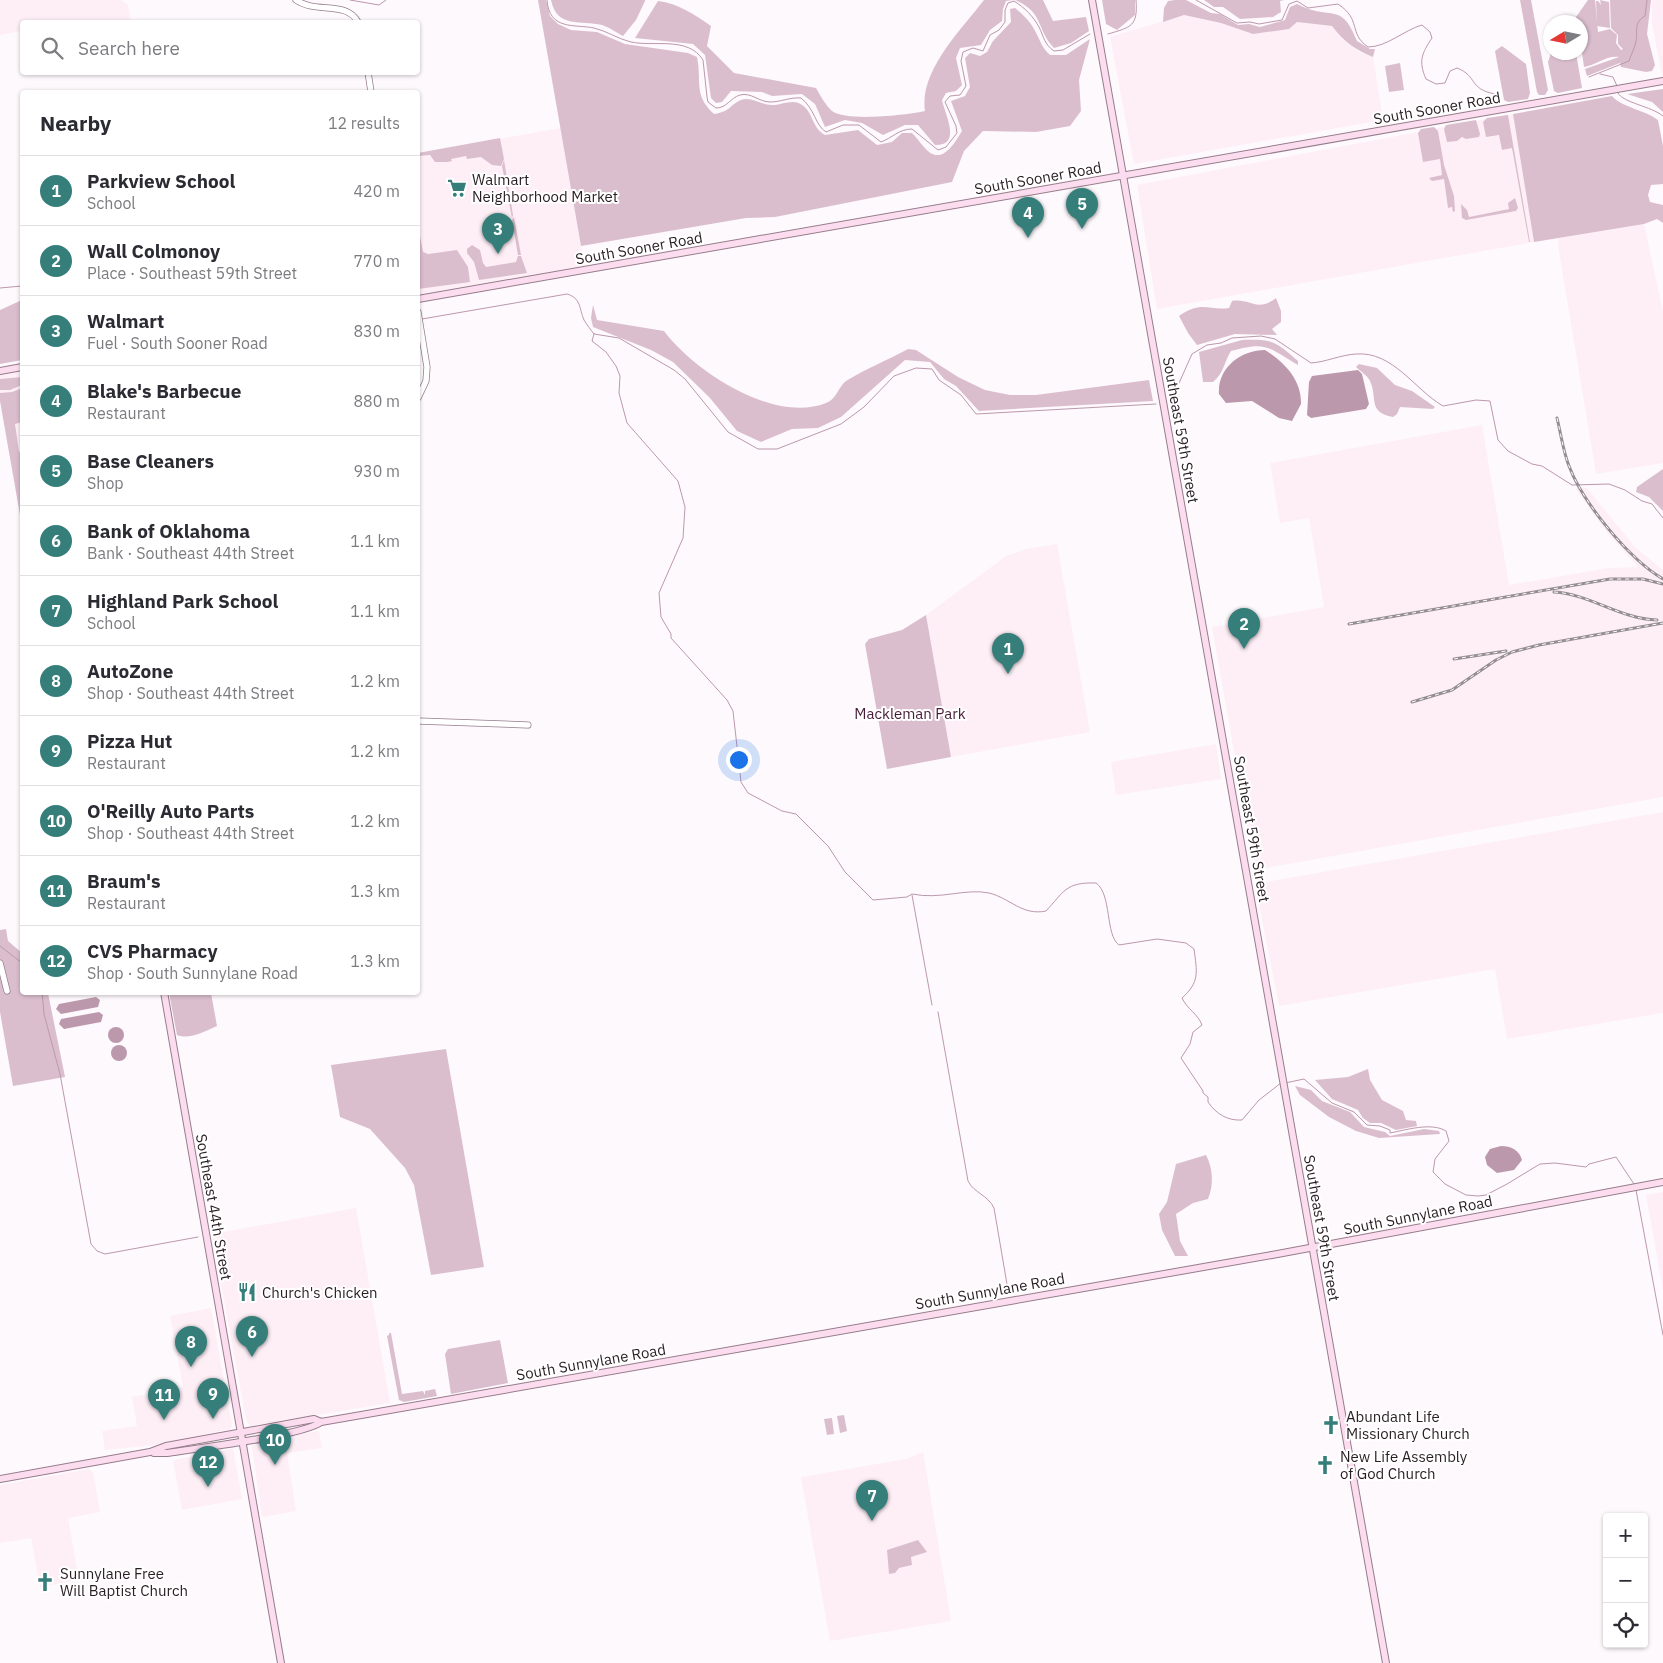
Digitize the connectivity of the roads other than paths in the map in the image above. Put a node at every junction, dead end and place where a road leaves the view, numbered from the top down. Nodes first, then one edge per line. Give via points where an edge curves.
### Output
1 (296, 0) edge
2 (1092, 0) edge
3 (357, 20) edge
4 (368, 75) edge
5 (1663, 81) edge
6 (371, 90) edge
7 (1124, 176) junction
8 (420, 299) edge
9 (420, 325) edge
10 (20, 367) edge
11 (0, 371) edge
12 (420, 393) edge
13 (420, 721) edge
14 (528, 725) dead end
15 (0, 963) edge
16 (7, 991) dead end
17 (165, 995) edge
18 (1663, 1182) edge
19 (1313, 1247) junction
20 (321, 1422) junction
21 (241, 1432) junction
22 (242, 1440) junction
23 (150, 1452) junction
24 (0, 1479) edge
25 (281, 1663) edge
26 (1386, 1663) edge

1 - 3 street via 314,7 336,6 354,14
2 - 7 main road, Southeast 59th Street
4 - 6 street
5 - 7 main road, South Sooner Road
7 - 8 main road, South Sooner Road
7 - 19 main road, Southeast 59th Street
9 - 12 street via 428,374
10 - 11 main road
13 - 14 street
15 - 16 street
17 - 21 main road, Southeast 44th Street
18 - 19 main road, South Sunnylane Road
19 - 20 main road, South Sunnylane Road
19 - 26 main road, Southeast 59th Street
20 - 21 main road, South Sunnylane Road via 314,1419
20 - 22 main road, South Sunnylane Road via 315,1427
21 - 22 main road, Southeast 44th Street
21 - 23 main road, South Sunnylane Road
22 - 23 main road, South Sunnylane Road via 167,1453
22 - 25 main road, Southeast 44th Street
23 - 24 main road, South Sunnylane Road

